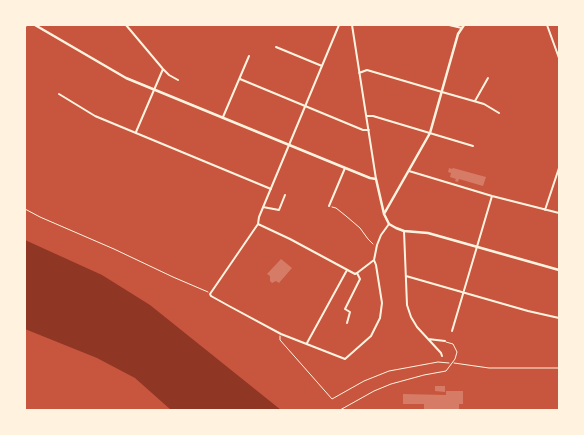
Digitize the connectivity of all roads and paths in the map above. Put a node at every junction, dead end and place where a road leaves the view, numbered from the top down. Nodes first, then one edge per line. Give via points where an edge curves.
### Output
1 (35, 25) edge
2 (126, 25) edge
3 (335, 25) edge
4 (352, 25) edge
5 (449, 25) edge
6 (547, 25) edge
7 (338, 26) edge
8 (463, 26) edge
9 (276, 47) dead end
10 (249, 56) dead end
11 (559, 58) edge
12 (322, 66) junction
13 (163, 68) junction
14 (359, 73) junction
15 (488, 78) dead end
16 (240, 79) junction
17 (178, 80) dead end
18 (154, 89) junction
19 (442, 92) junction
20 (59, 94) dead end
21 (475, 101) junction
22 (305, 106) junction
23 (499, 113) dead end
24 (366, 116) junction
25 (223, 117) junction
26 (369, 130) junction
27 (136, 132) junction
28 (430, 133) junction
29 (289, 146) junction
30 (473, 146) dead end
31 (345, 168) junction
32 (559, 168) edge
33 (408, 171) junction
34 (376, 178) junction
35 (271, 189) junction
36 (285, 195) dead end
37 (492, 196) junction
38 (329, 206) joint
39 (263, 207) junction
40 (25, 209) edge
41 (545, 210) junction
42 (559, 213) edge
43 (384, 214) junction
44 (258, 224) junction
45 (389, 224) junction
46 (404, 231) junction
47 (377, 245) junction
48 (477, 247) junction
49 (374, 260) junction
50 (346, 270) junction
51 (559, 270) edge
52 (358, 273) junction
53 (406, 276) junction
54 (210, 293) junction
55 (463, 293) junction
56 (559, 318) edge
57 (347, 323) dead end
58 (452, 331) dead end
59 (280, 338) dead end
60 (428, 339) junction
61 (445, 342) joint
62 (307, 343) junction
63 (442, 356) dead end
64 (559, 368) edge
65 (340, 410) edge

1 - 18 street via 119,74
2 - 13 street
3 - 7 street
4 - 14 street
5 - 8 street
6 - 11 street
7 - 12 street
8 - 19 street via 458,34
9 - 12 street
10 - 16 street
12 - 22 street
13 - 17 street
13 - 18 street
14 - 19 street via 367,70
14 - 24 street
15 - 21 street
16 - 22 street
16 - 25 street
18 - 25 street
18 - 27 street
19 - 21 street
19 - 28 street
20 - 27 street via 95,116
21 - 23 street
22 - 26 street via 363,130
22 - 29 street
24 - 26 street
24 - 28 street
25 - 29 street
26 - 34 street
27 - 35 street
28 - 30 street
28 - 33 street
29 - 31 street
29 - 35 street
31 - 34 street
31 - 38 street
32 - 41 street
33 - 37 street
33 - 43 street
34 - 43 street
35 - 39 street
36 - 39 street via 279,210
37 - 41 street
37 - 48 street
38 - 47 path via 336,208
39 - 44 street
40 - 54 path
41 - 42 street
43 - 45 street
44 - 50 street via 318,253
44 - 54 street
45 - 46 street
45 - 47 street
46 - 48 street via 428,233
46 - 53 street
47 - 49 street
48 - 51 street
48 - 55 street
49 - 52 street
49 - 62 street via 382,303 380,318 371,336 345,359
50 - 52 street
50 - 62 street
52 - 57 street via 360,279 345,309 350,312
53 - 55 street
53 - 60 street via 407,305 411,317
54 - 62 street via 251,319
55 - 56 street
55 - 58 street
59 - 64 path via 332,399 364,381 389,371 438,362 489,368
60 - 61 street
60 - 63 street
61 - 65 lane via 453,344 457,349 457,356 446,372 391,384

